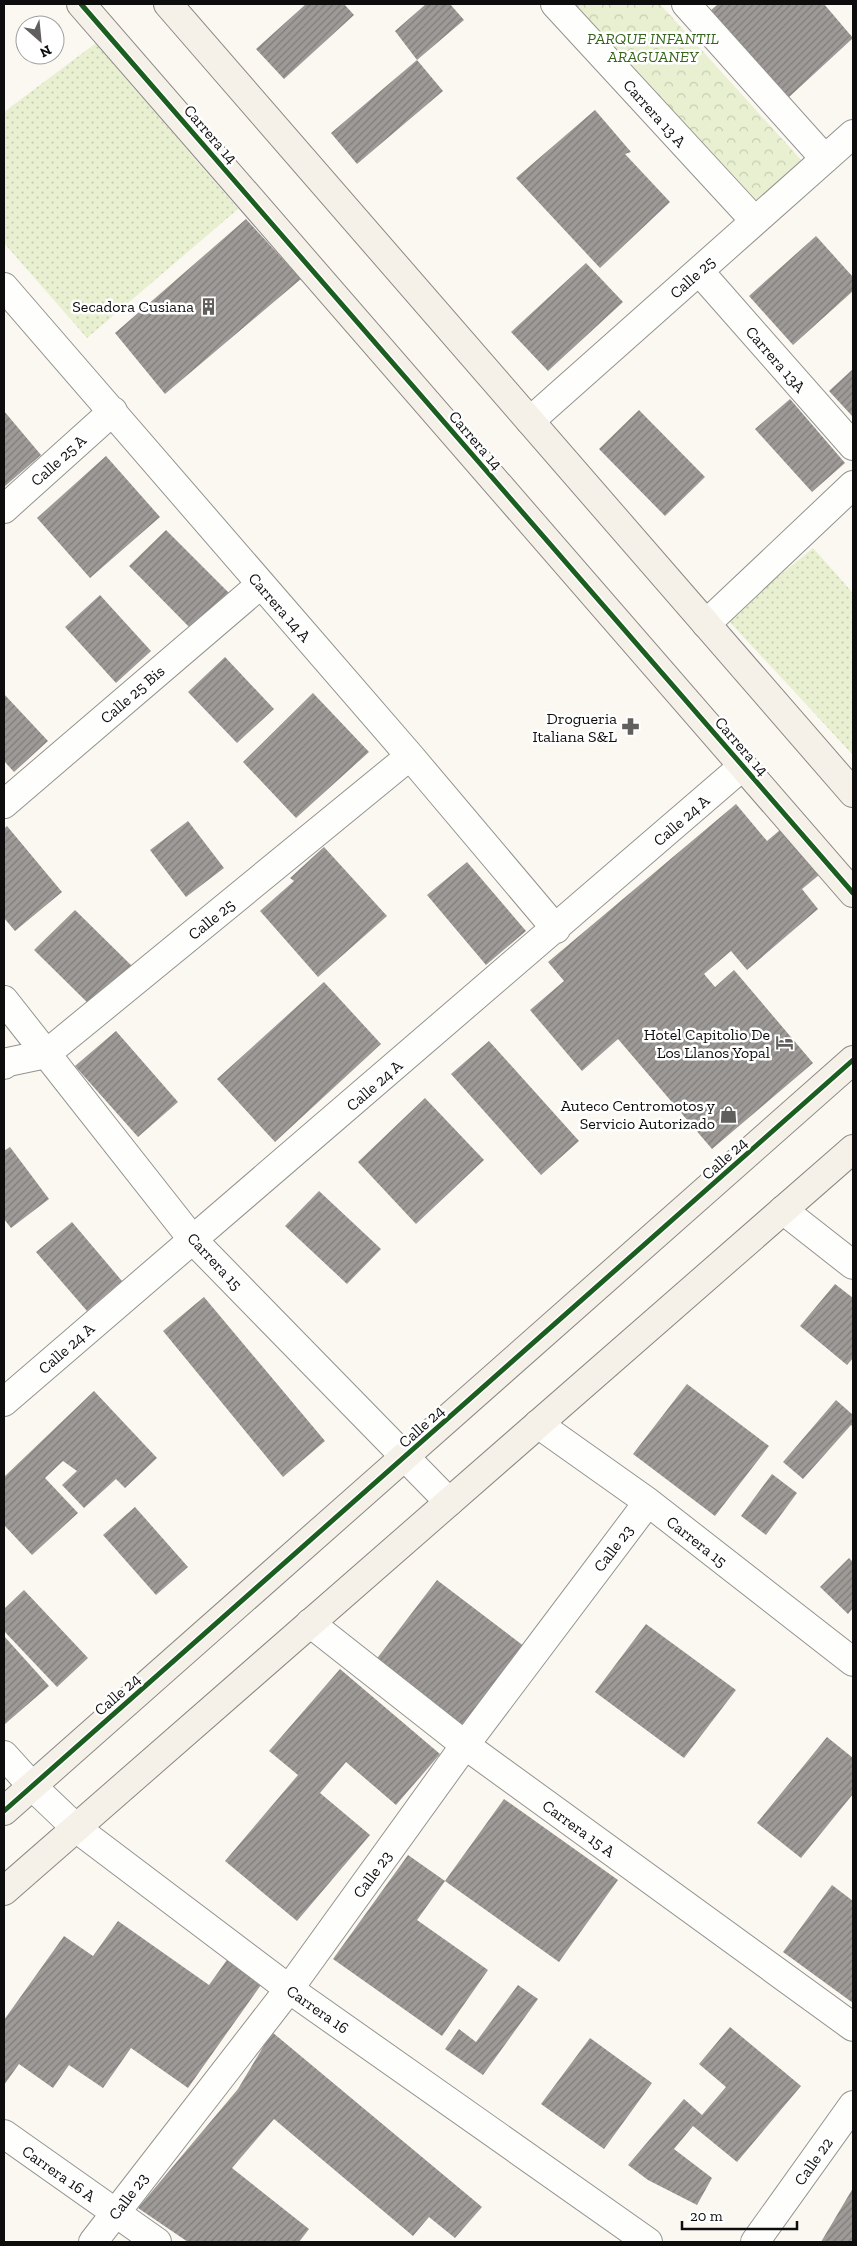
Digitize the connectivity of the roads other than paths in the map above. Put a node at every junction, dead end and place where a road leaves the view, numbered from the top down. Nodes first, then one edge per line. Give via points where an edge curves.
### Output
1 (81, 4) edge
2 (168, 4) edge
3 (556, 4) edge
4 (686, 4) edge
5 (853, 134) edge
6 (824, 159) junction
7 (754, 221) junction
8 (699, 271) junction
9 (4, 287) edge
10 (113, 410) junction
11 (530, 421) junction
12 (853, 446) edge
13 (853, 485) edge
14 (4, 509) edge
15 (260, 584) junction
16 (706, 624) junction
17 (410, 756) junction
18 (743, 766) junction
19 (853, 793) edge
20 (4, 804) edge
21 (853, 893) edge
22 (556, 928) junction
23 (4, 1000) edge
24 (46, 1054) junction
25 (853, 1060) edge
26 (4, 1065) edge
27 (853, 1149) edge
28 (783, 1210) junction
29 (193, 1240) junction
30 (853, 1265) edge
31 (4, 1402) edge
32 (538, 1424) junction
33 (404, 1457) junction
34 (449, 1502) junction
35 (648, 1502) junction
36 (310, 1623) junction
37 (853, 1662) edge
38 (465, 1746) junction
39 (4, 1755) edge
40 (32, 1786) junction
41 (4, 1811) edge
42 (76, 1828) junction
43 (4, 1891) edge
44 (289, 1989) junction
45 (853, 2027) edge
46 (853, 2105) edge
47 (4, 2134) edge
48 (115, 2212) junction
49 (94, 2242) edge
50 (157, 2242) edge
51 (648, 2242) edge
52 (755, 2242) edge

1 - 18 street, Carrera 14
2 - 11 street
3 - 7 street, Carrera 13 A
4 - 6 street
5 - 6 street, Calle 25
6 - 7 street, Calle 25
7 - 8 street, Calle 25
8 - 11 street, Calle 25
8 - 12 street, Carrera 13A
9 - 10 street, Carrera 14 A
10 - 14 street, Calle 25 A
10 - 15 street, Carrera 14 A
11 - 16 street
13 - 16 street
15 - 17 street, Carrera 14 A
15 - 20 street, Calle 25 Bis
16 - 19 street
17 - 22 street, Carrera 14 A
17 - 24 street, Calle 25
18 - 21 street, Carrera 14
18 - 22 street, Calle 24 A
22 - 29 street, Calle 24 A
23 - 24 street, Carrera 15
24 - 26 street, Calle 25
24 - 29 street, Carrera 15
25 - 33 street, Calle 24
27 - 28 street
28 - 30 street
28 - 32 street
29 - 31 street, Calle 24 A
29 - 33 street, Carrera 15
32 - 34 street
32 - 35 street, Carrera 15
33 - 34 street, Carrera 15
33 - 40 street, Calle 24
34 - 36 street
35 - 37 street, Carrera 15
35 - 38 street, Calle 23
36 - 38 street, Carrera 15 A
36 - 42 street
38 - 44 street, Calle 23
38 - 45 street, Carrera 15 A
39 - 40 street, Carrera 16
40 - 41 street, Calle 24
40 - 42 street, Carrera 16
42 - 43 street
42 - 44 street, Carrera 16
44 - 48 street, Calle 23
44 - 51 street, Carrera 16
46 - 52 street, Calle 22
47 - 48 street, Carrera 16 A
48 - 49 street, Calle 23
48 - 50 street, Carrera 16 A

